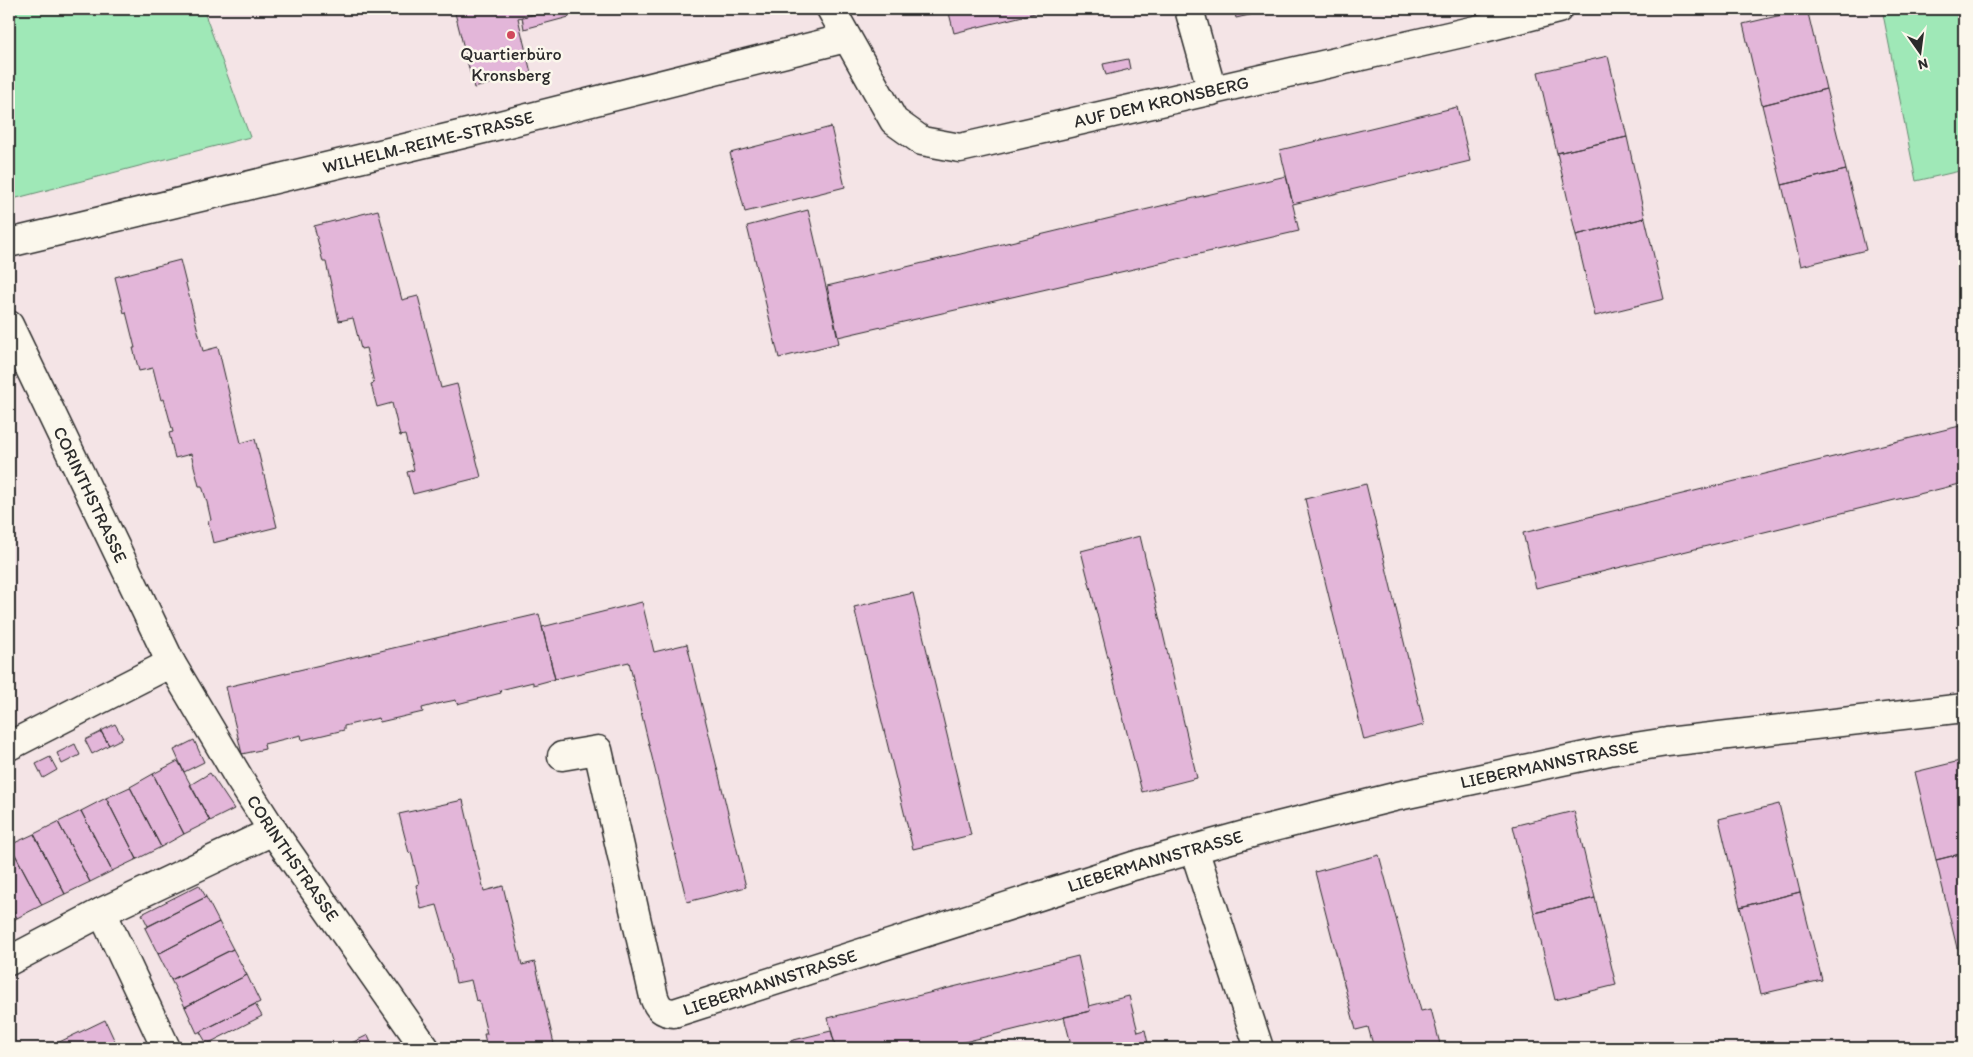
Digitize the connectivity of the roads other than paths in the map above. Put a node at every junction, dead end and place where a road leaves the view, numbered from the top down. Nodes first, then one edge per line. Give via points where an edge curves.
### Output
1 (831, 9) edge
2 (1189, 9) edge
3 (1558, 9) edge
4 (846, 38) junction
5 (1212, 90) junction
6 (9, 243) edge
7 (9, 325) edge
8 (171, 663) junction
9 (1964, 708) edge
10 (9, 746) edge
11 (562, 756) dead end
12 (273, 831) junction
13 (1194, 849) junction
14 (102, 912) junction
15 (9, 960) edge
16 (166, 1048) edge
17 (425, 1048) edge
18 (1260, 1048) edge

1 - 4 street, AUF DEM KRONSBERG
2 - 5 street
3 - 5 street, AUF DEM KRONSBERG
4 - 5 street, AUF DEM KRONSBERG via 894,121 922,141 960,148
4 - 6 street, WILHELM-REIME-STRASSE
7 - 8 street, CORINTHSTRASSE
8 - 10 street
8 - 12 street, CORINTHSTRASSE
9 - 13 street, LIEBERMANNSTRASSE via 1609,750 1398,796
11 - 13 street, LIEBERMANNSTRASSE via 598,750 654,997 664,1012 684,1010 1048,892
12 - 14 street
12 - 17 street, CORINTHSTRASSE
13 - 18 street
14 - 15 street
14 - 16 street

